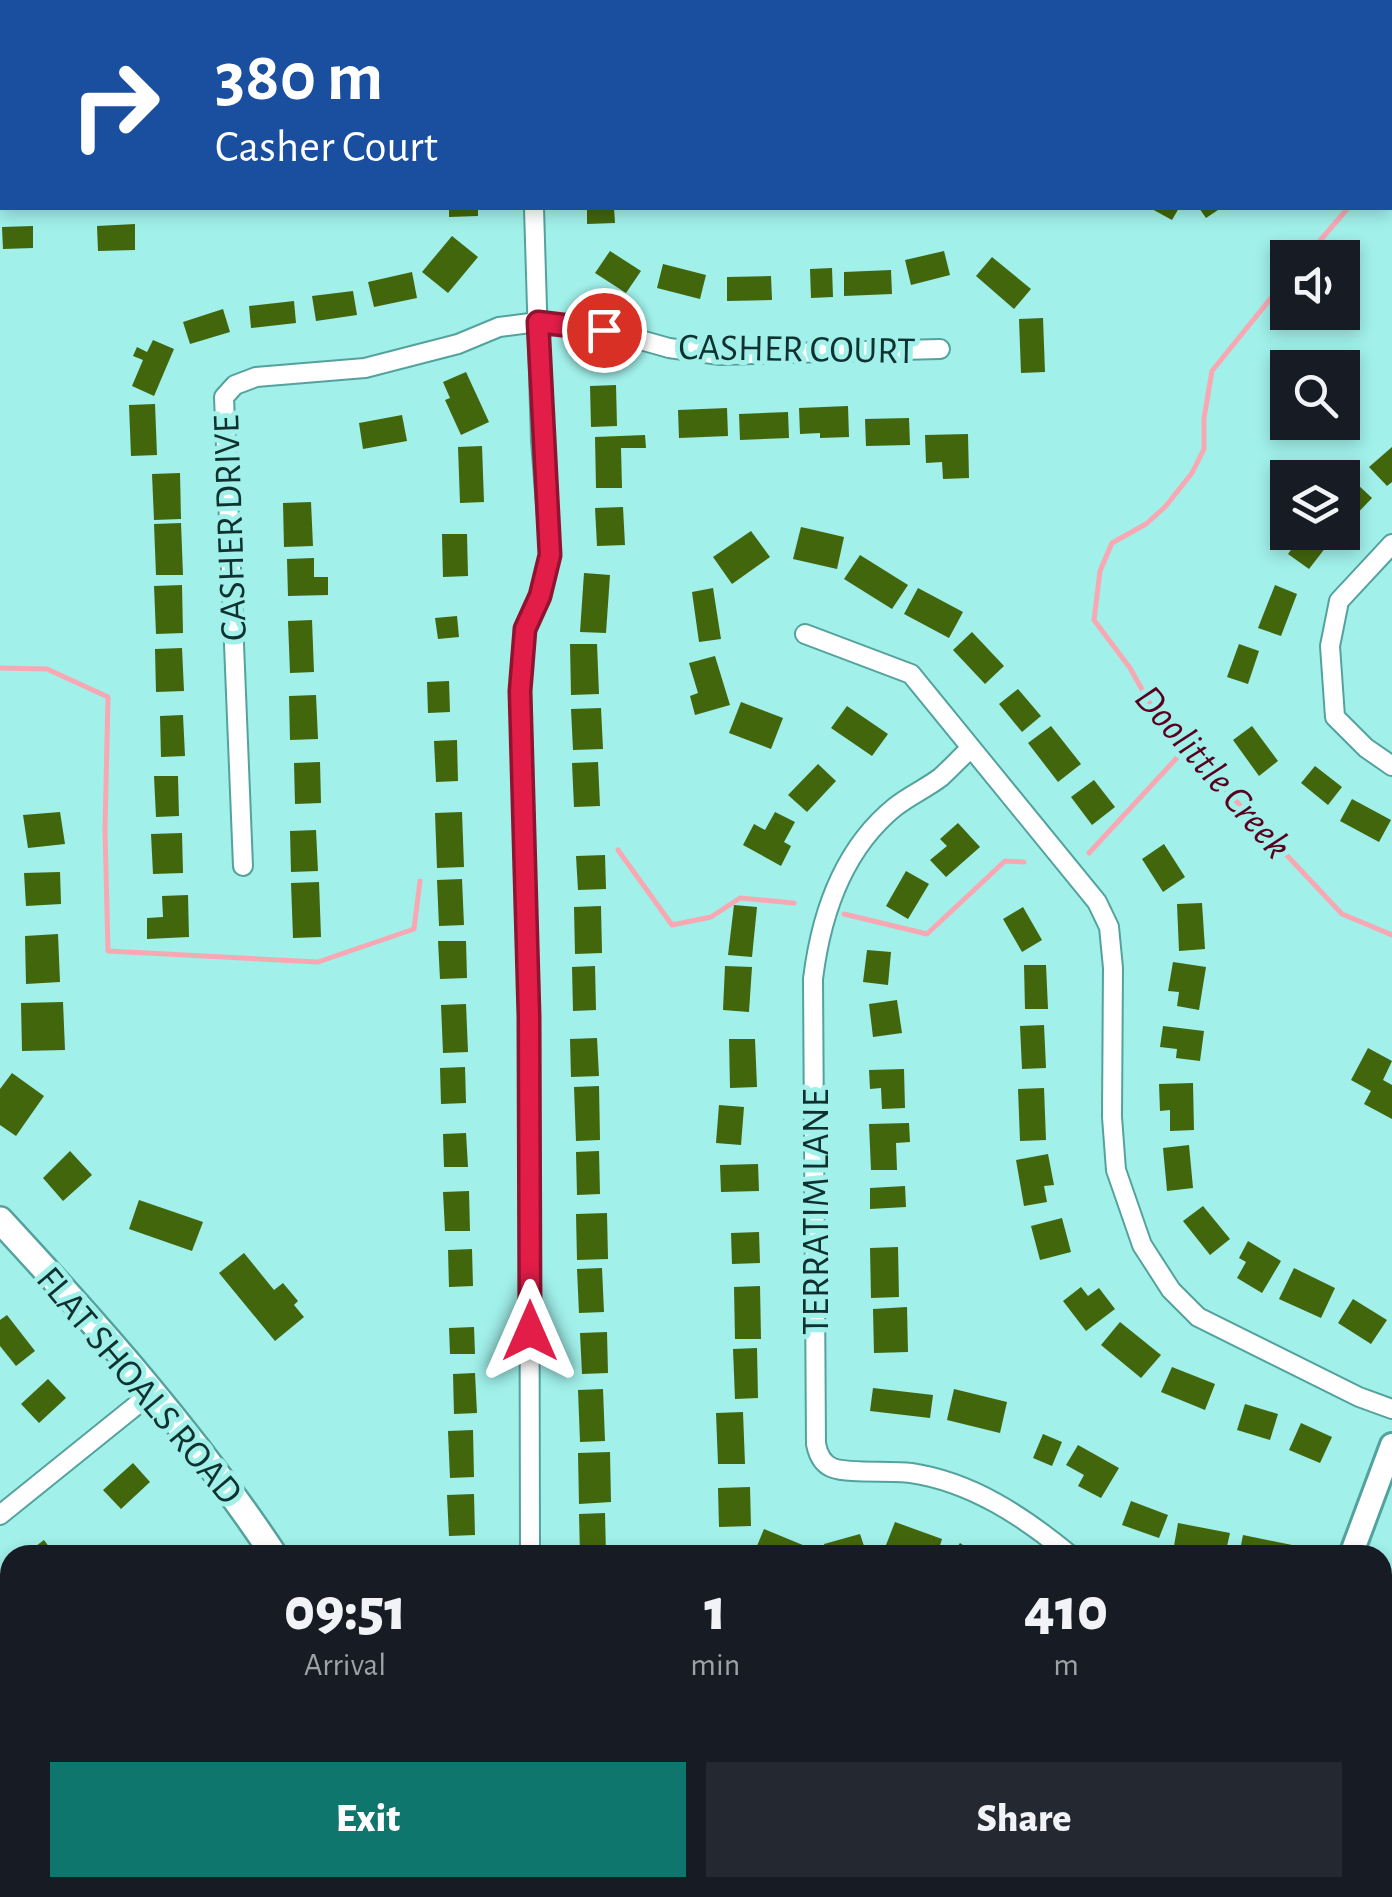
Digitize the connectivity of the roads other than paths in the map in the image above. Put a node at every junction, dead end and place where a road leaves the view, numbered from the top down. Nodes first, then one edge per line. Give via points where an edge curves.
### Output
1 (534, 210) edge
2 (538, 322) junction
3 (940, 349) dead end
4 (1392, 544) edge
5 (804, 634) dead end
6 (970, 749) junction
7 (1392, 766) edge
8 (243, 866) dead end
9 (0, 1220) edge
10 (154, 1391) junction
11 (1392, 1410) edge
12 (1392, 1445) edge
13 (0, 1515) edge
14 (267, 1545) edge
15 (530, 1545) edge
16 (1057, 1545) edge
17 (1355, 1545) edge

1 - 2 street
2 - 3 street, CASHER COURT via 720,354
2 - 8 street, CASHER DRIVE via 365,368 256,377 224,397
2 - 15 street via 550,555 525,629 520,691
4 - 7 street via 1338,601 1330,646 1335,717
5 - 6 street via 912,674
6 - 11 street via 1098,902 1109,926 1116,1170 1131,1221 1156,1268 1198,1318
6 - 16 street, TERRATIM LANE via 896,806 860,845 834,891 818,942 816,1444 819,1458 832,1468 915,1474 966,1488
9 - 10 main road, FLAT SHOALS ROAD
10 - 13 street
10 - 14 main road, FLAT SHOALS ROAD
12 - 17 street

